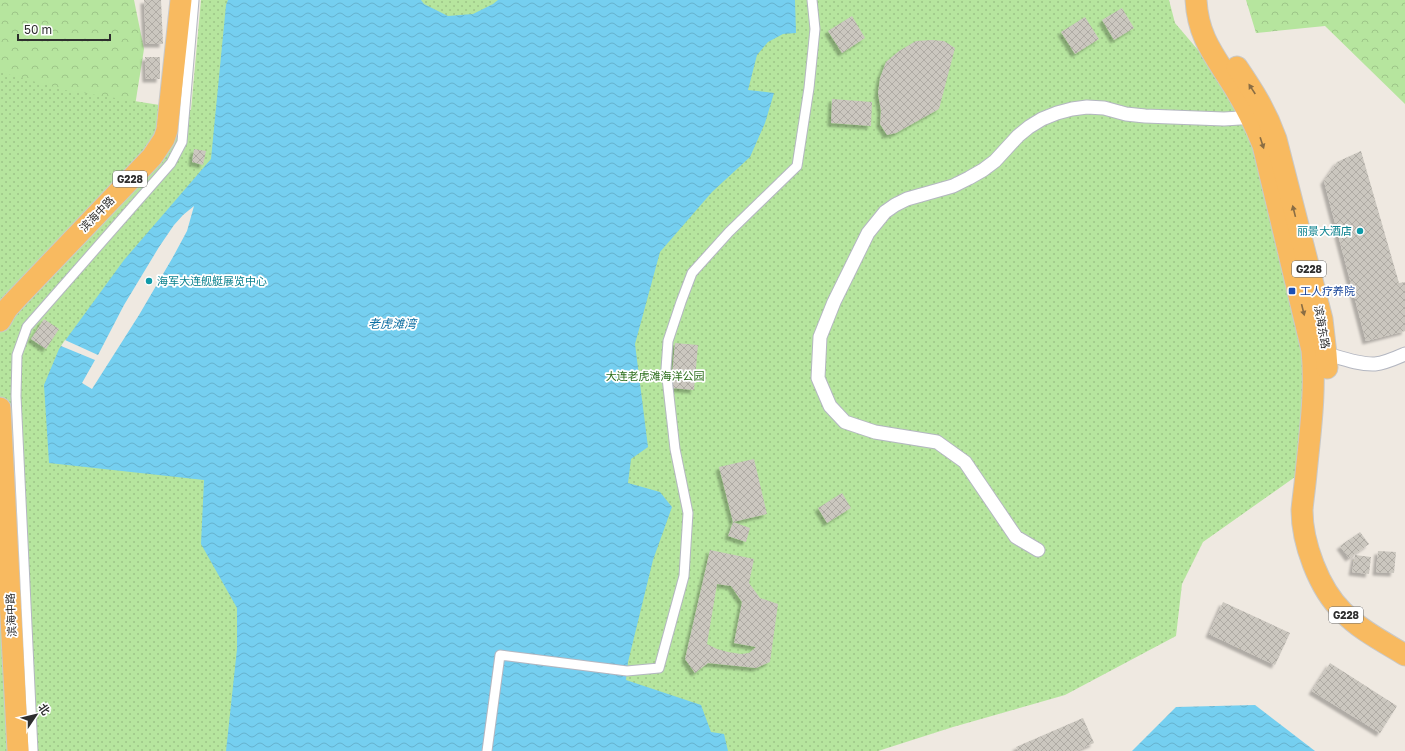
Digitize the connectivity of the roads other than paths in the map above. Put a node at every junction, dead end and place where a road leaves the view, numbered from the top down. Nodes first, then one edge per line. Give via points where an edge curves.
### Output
1 (180, 0) edge
2 (194, 0) edge
3 (812, 0) edge
4 (1196, 4) edge
5 (1259, 117) junction
6 (0, 321) edge
7 (1319, 352) junction
8 (1405, 354) edge
9 (0, 408) edge
10 (1038, 550) dead end
11 (1405, 655) edge
12 (18, 751) edge
13 (33, 751) edge
14 (487, 751) edge

1 - 6 highway, 滨海中路 / G228 via 167,130 162,143 152,157 7,309
2 - 13 street via 182,142 171,163 27,327 16,355
3 - 14 street via 814,37 798,166 729,232 692,273 668,341 666,369 675,449 688,514 684,576 659,668 627,670 500,655
4 - 5 highway, 滨海东路 / G228 via 1245,80
5 - 7 highway, 滨海东路 / G228 via 1276,139 1322,319
5 - 10 street via 1224,119 1145,116 1104,108 1072,109 1042,119 1029,127 995,160 969,178 953,186 895,205 885,212 868,233 820,337 818,378 830,406 846,422 875,432 937,442 965,462 1016,537
7 - 8 street via 1366,364 1382,362
7 - 11 highway, 滨海东路 / G228 via 1327,383 1310,554 1324,587 1343,612
9 - 12 highway, 滨海中路

